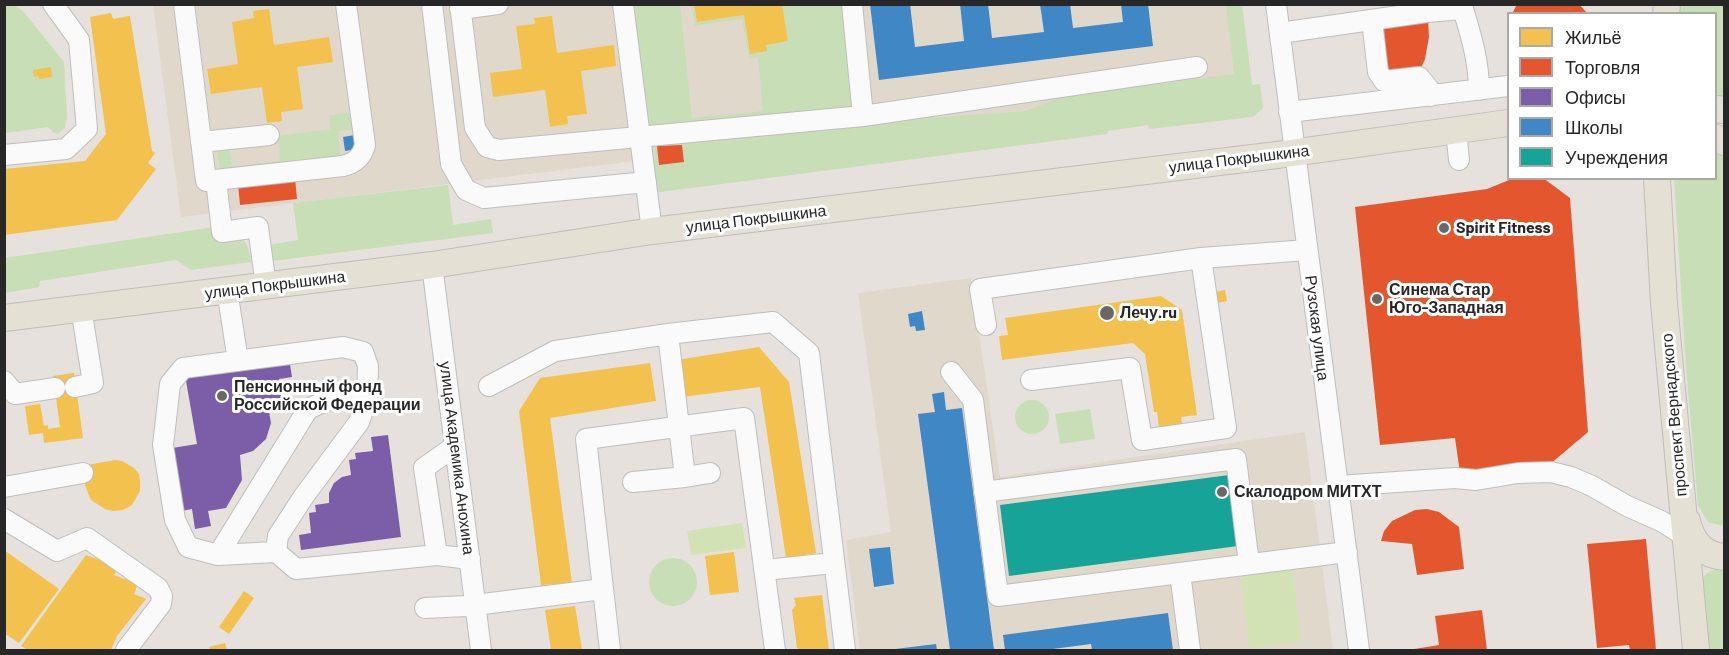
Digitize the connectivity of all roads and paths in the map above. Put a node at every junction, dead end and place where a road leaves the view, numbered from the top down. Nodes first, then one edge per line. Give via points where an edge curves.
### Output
1 (184, 4) edge
2 (346, 4) edge
3 (432, 4) edge
4 (498, 4) edge
5 (623, 4) edge
6 (852, 4) edge
7 (1276, 4) edge
8 (54, 5) edge
9 (460, 7) edge
10 (1372, 20) junction
11 (1280, 33) junction
12 (1197, 68) dead end
13 (1507, 86) edge
14 (1479, 90) junction
15 (1430, 96) junction
16 (1289, 112) junction
17 (863, 116) junction
18 (1507, 123) edge
19 (1456, 130) junction
20 (269, 135) dead end
21 (639, 138) junction
22 (201, 142) junction
23 (1294, 152) junction
24 (4, 155) edge
25 (1459, 160) dead end
26 (216, 180) junction
27 (1657, 180) edge
28 (646, 182) junction
29 (652, 231) junction
30 (1307, 250) junction
31 (1201, 258) junction
32 (432, 265) junction
33 (266, 286) junction
34 (227, 290) junction
35 (81, 308) junction
36 (4, 318) edge
37 (986, 325) dead end
38 (668, 334) junction
39 (238, 361) junction
40 (951, 372) dead end
41 (1031, 380) dead end
42 (4, 381) edge
43 (489, 386) dead end
44 (75, 387) dead end
45 (55, 388) dead end
46 (367, 399) junction
47 (680, 428) junction
48 (455, 446) junction
49 (83, 473) dead end
50 (710, 474) dead end
51 (685, 477) junction
52 (633, 482) dead end
53 (1338, 486) junction
54 (4, 487) edge
55 (984, 492) junction
56 (1681, 498) junction
57 (4, 519) edge
58 (1684, 536) junction
59 (276, 552) junction
60 (1347, 552) junction
61 (218, 555) junction
62 (437, 555) junction
63 (1725, 557) edge
64 (470, 559) junction
65 (833, 563) junction
66 (1249, 564) junction
67 (765, 570) junction
68 (1180, 573) junction
69 (603, 589) junction
70 (476, 605) junction
71 (425, 608) dead end
72 (126, 651) edge
73 (482, 651) edge
74 (610, 651) edge
75 (775, 651) edge
76 (845, 651) edge
77 (1190, 651) edge
78 (1359, 651) edge
79 (1696, 651) edge

1 - 22 street
2 - 26 street via 365,145 360,157 343,166
3 - 28 street via 451,164 466,190 484,198
4 - 9 street
5 - 21 street
6 - 17 street
7 - 11 street, Рузская улица
8 - 24 street via 79,40 87,129 66,149
9 - 21 street via 475,128 487,147 500,150
10 - 11 street
10 - 14 street via 1463,9 1472,39
10 - 15 street via 1378,72 1384,81 1419,77
11 - 16 street, Рузская улица
12 - 17 street
13 - 14 street
14 - 15 street
15 - 16 street
16 - 23 street, Рузская улица
17 - 21 street
18 - 19 main road, улица Покрышкина
19 - 23 main road, улица Покрышкина
19 - 25 street
20 - 22 street
21 - 28 street
22 - 26 street via 206,181
23 - 29 main road, улица Покрышкина
23 - 30 street, Рузская улица
26 - 33 street via 222,232 258,227
27 - 56 main road, проспект Вернадского
28 - 29 street
29 - 32 main road, улица Покрышкина
30 - 31 street
30 - 53 street, Рузская улица
31 - 37 street via 980,289
31 - 41 street via 1226,428 1142,440 1130,368
32 - 33 main road, улица Покрышкина
32 - 48 street, улица Академика Анохина
33 - 34 main road, улица Покрышкина
34 - 35 main road, улица Покрышкина
34 - 39 street
35 - 36 main road, улица Покрышкина
35 - 44 street via 93,383
38 - 43 street via 555,351
38 - 47 street
38 - 65 street via 773,322 809,353
39 - 46 street via 343,347 363,352 368,366
39 - 61 street via 183,368 170,384 163,446 175,520 188,548
40 - 55 street via 973,400
42 - 45 street via 15,394
46 - 59 street via 359,422 278,536
46 - 61 street via 330,399 308,408
47 - 51 street
47 - 67 street via 744,418
47 - 69 street via 586,439
48 - 62 street via 424,468
48 - 64 street, улица Академика Анохина
49 - 54 street
50 - 51 street
51 - 52 street
53 - 58 street via 1476,480 1551,472 1592,486
53 - 60 street, Рузская улица
55 - 66 street via 1236,459
55 - 68 street via 998,596
56 - 58 main road, проспект Вернадского
56 - 63 main road via 1695,542 1703,551
57 - 72 street via 57,551 87,538 158,588 161,604
58 - 79 main road, проспект Вернадского
59 - 61 street
59 - 62 street via 296,569
60 - 66 street
60 - 78 street, Рузская улица
62 - 64 street
64 - 70 street, улица Академика Анохина
65 - 67 street
65 - 76 street
66 - 68 street
67 - 75 street
68 - 77 street
69 - 70 street
69 - 74 street
70 - 71 street
70 - 73 street, улица Академика Анохина

